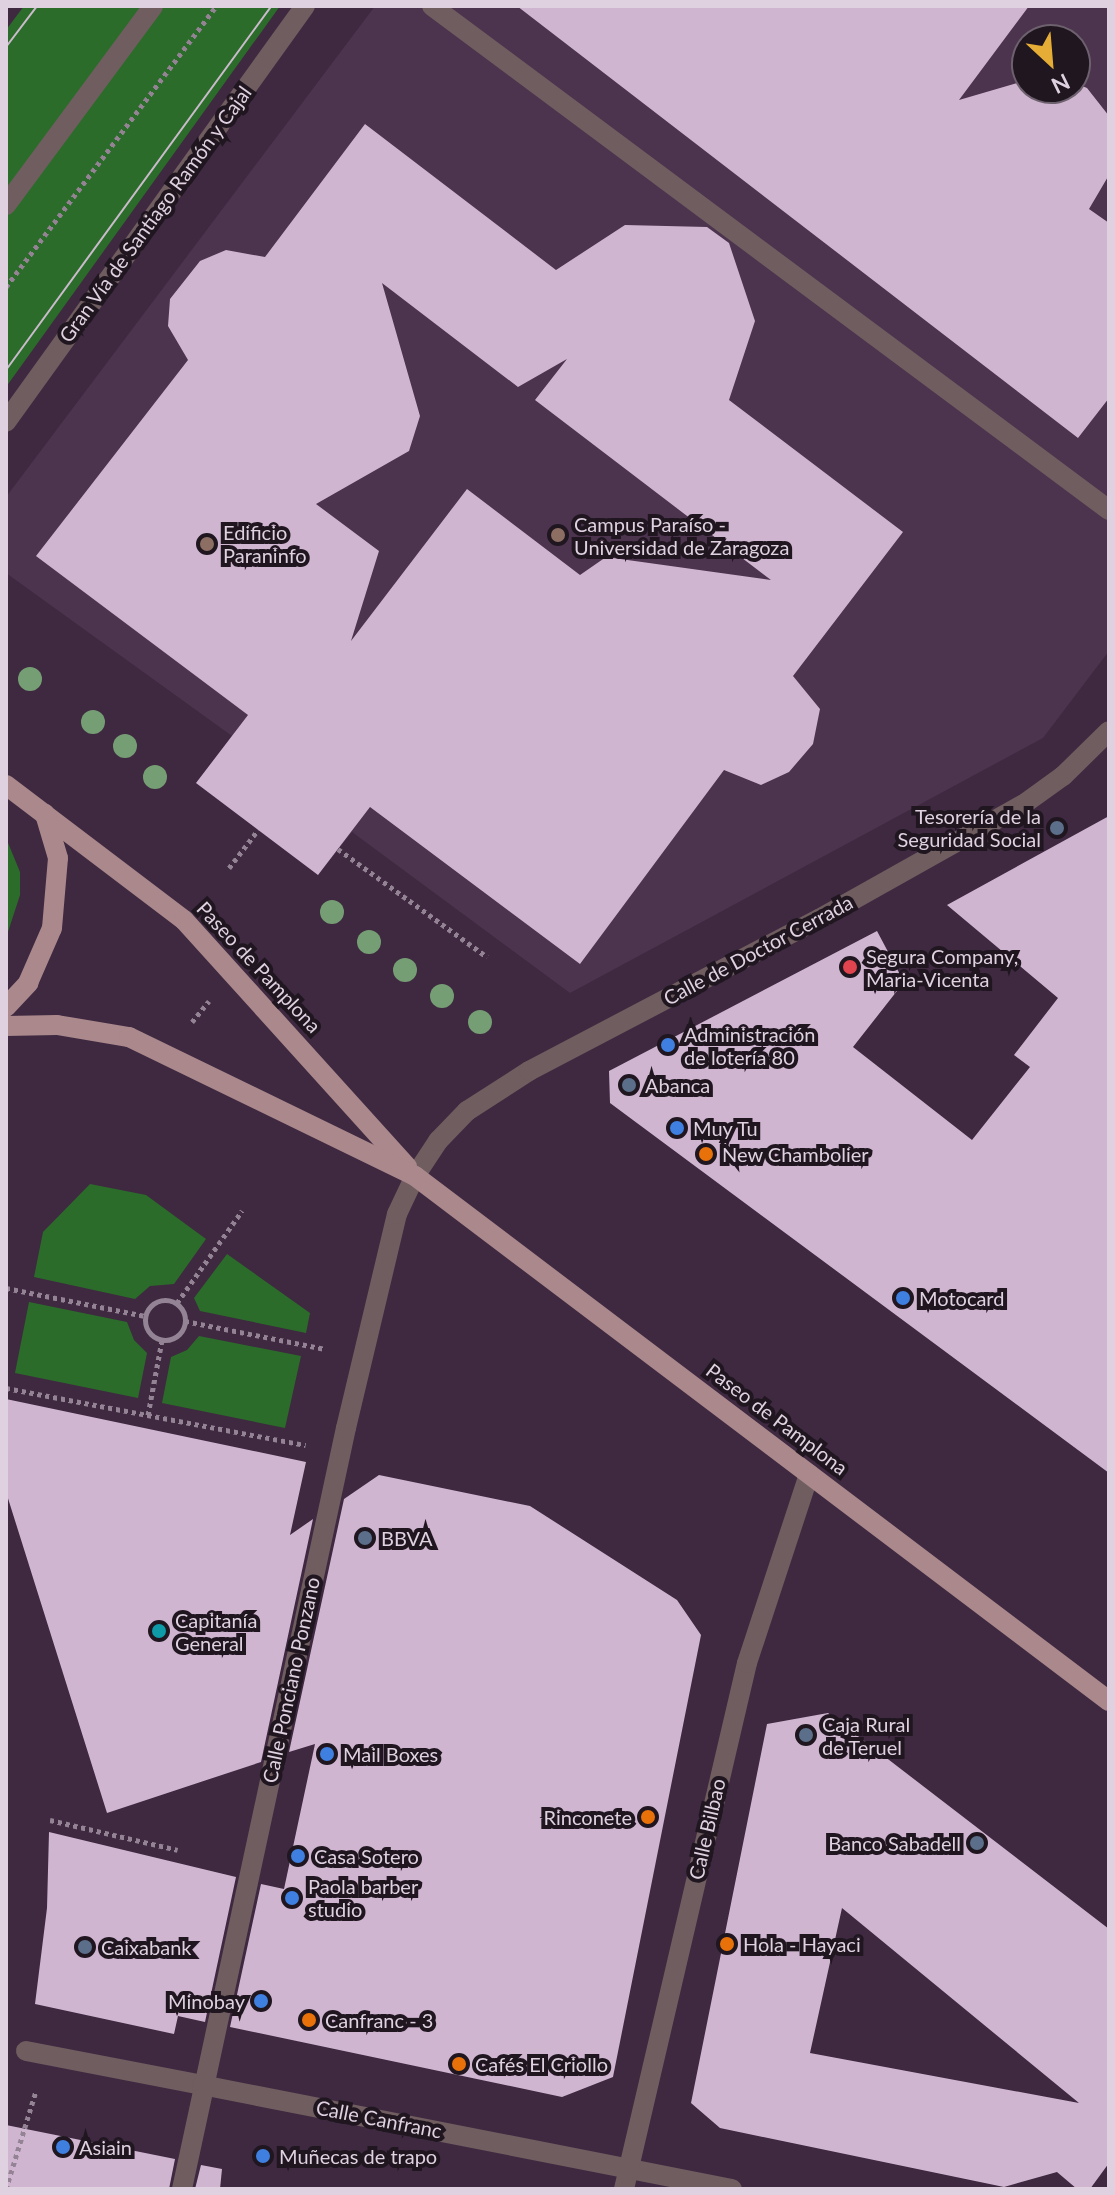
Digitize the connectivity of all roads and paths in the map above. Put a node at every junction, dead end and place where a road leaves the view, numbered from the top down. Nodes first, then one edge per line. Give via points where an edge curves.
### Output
1 (153, 6) edge
2 (216, 6) edge
3 (305, 6) edge
4 (432, 6) edge
5 (6, 205) edge
6 (6, 287) edge
7 (6, 422) edge
8 (1109, 510) edge
9 (1109, 731) edge
10 (6, 785) edge
11 (45, 814) junction
12 (258, 830) dead end
13 (338, 849) dead end
14 (229, 868) dead end
15 (487, 957) dead end
16 (212, 996) dead end
17 (6, 1007) edge
18 (192, 1022) dead end
19 (6, 1026) edge
20 (415, 1176) junction
21 (242, 1211) dead end
22 (6, 1288) edge
23 (177, 1303) junction
24 (145, 1316) junction
25 (185, 1321) junction
26 (162, 1340) junction
27 (334, 1351) dead end
28 (6, 1388) edge
29 (148, 1415) junction
30 (315, 1447) dead end
31 (809, 1474) junction
32 (1109, 1701) edge
33 (50, 1820) dead end
34 (178, 1850) dead end
35 (26, 2051) dead end
36 (202, 2085) junction
37 (27, 2129) dead end
38 (626, 2179) edge
39 (6, 2189) edge
40 (182, 2189) edge
41 (732, 2189) edge

1 - 5 street
2 - 6 path
3 - 7 street, Gran Vía de Santiago Ramón y Cajal
4 - 8 street
9 - 20 street, Calle de Doctor Cerrada via 1063,776 1024,804 529,1071 467,1111
10 - 11 main road, Paseo de Pamplona
11 - 17 main road via 58,858 52,928 28,983
11 - 20 main road, Paseo de Pamplona via 184,920
12 - 14 path
13 - 15 path
16 - 18 path
19 - 20 main road, Paseo de Pamplona via 57,1025 129,1037
20 - 31 main road, Paseo de Pamplona
20 - 36 street, Calle Ponciano Ponzano via 397,1214 346,1428
21 - 23 path
22 - 24 path
23 - 24 path via 157,1301
23 - 25 path
24 - 26 path via 147,1328
25 - 26 path via 180,1334
25 - 27 path
26 - 29 path
28 - 29 path
29 - 30 path
31 - 32 main road, Paseo de Pamplona
31 - 38 street, Calle Bilbao via 747,1663
33 - 34 path
35 - 36 street, Calle Canfranc
36 - 38 street, Calle Canfranc
36 - 40 street, Calle Ponciano Ponzano
37 - 39 path
38 - 41 street, Calle Canfranc

